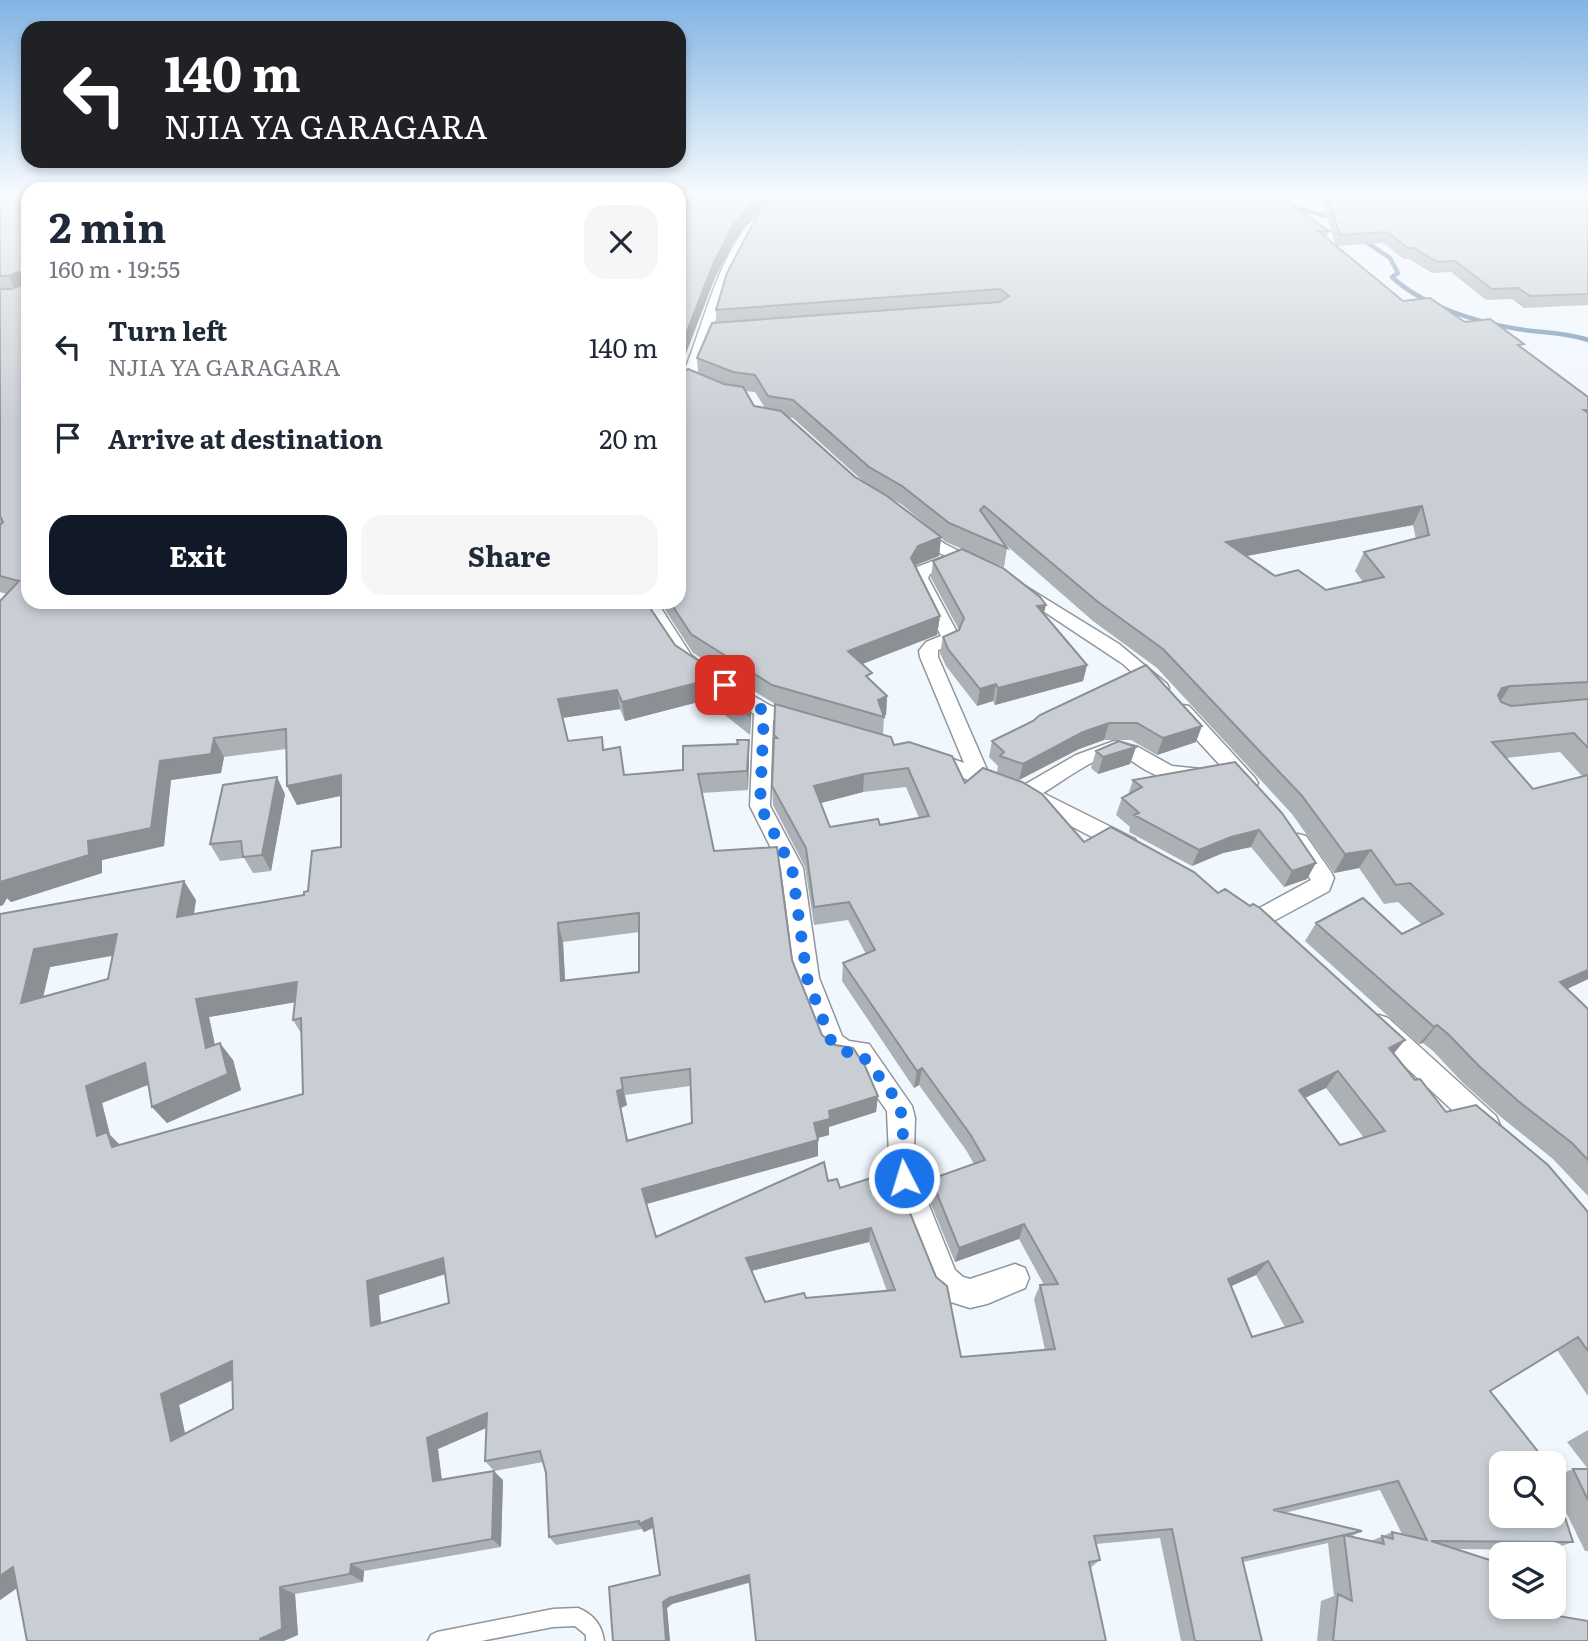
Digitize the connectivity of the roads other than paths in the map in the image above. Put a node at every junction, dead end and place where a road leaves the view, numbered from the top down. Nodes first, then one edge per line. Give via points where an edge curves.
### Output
1 (728, 272) edge
2 (686, 377) edge
3 (686, 383) edge
4 (708, 387) edge
5 (902, 517) edge
6 (960, 557) junction
7 (653, 609) edge
8 (764, 711) junction
9 (817, 726) edge
10 (910, 753) edge
11 (1229, 763) junction
12 (981, 777) junction
13 (1256, 792) edge
14 (1026, 793) junction
15 (1291, 832) edge
16 (1146, 855) edge
17 (1237, 906) edge
18 (1260, 918) junction
19 (1280, 936) edge
20 (1359, 1008) edge
21 (1500, 1136) edge
22 (1016, 1278) dead end
23 (437, 1641) edge
24 (594, 1641) edge

1 - 2 street via 719,288 712,333
3 - 4 street
5 - 6 street via 939,547
6 - 11 street via 1002,575 1049,611 1102,639 1147,674
6 - 12 street via 923,571 920,578 950,636 932,646 929,657
7 - 8 street via 685,659
8 - 9 street
8 - 22 street via 760,806 792,868 807,978 832,1043 845,1052 860,1052 899,1106 904,1178 945,1280 955,1292 969,1295
10 - 12 street
11 - 13 street
11 - 14 street via 1194,774 1170,775 1127,750 1113,748
12 - 14 street
14 - 16 street
15 - 18 street via 1320,872 1321,885
17 - 18 street
18 - 19 street
20 - 21 street
23 - 24 lane via 578,1617 594,1631

